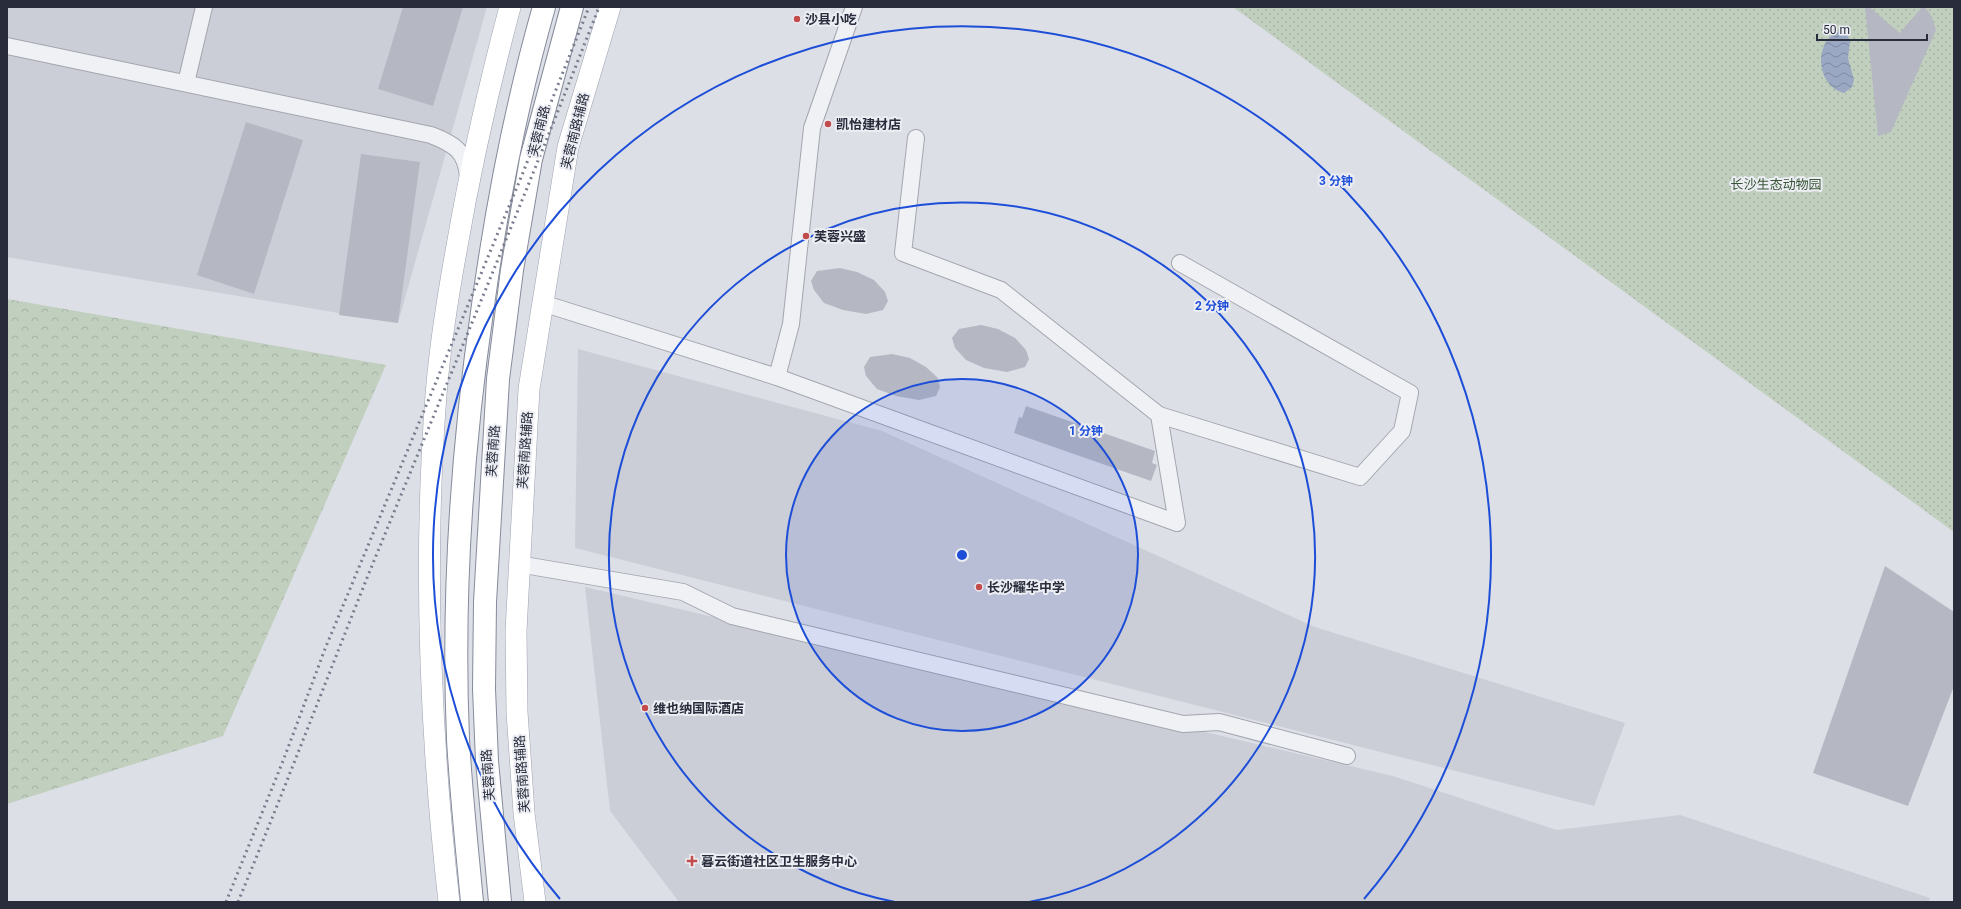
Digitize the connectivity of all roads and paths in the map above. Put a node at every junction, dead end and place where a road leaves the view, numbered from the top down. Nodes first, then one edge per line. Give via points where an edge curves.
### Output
1 (204, 7) edge
2 (510, 7) edge
3 (544, 7) edge
4 (610, 7) edge
5 (854, 7) edge
6 (572, 8) edge
7 (7, 46) edge
8 (186, 83) junction
9 (916, 138) dead end
10 (469, 180) junction
11 (1180, 263) dead end
12 (542, 303) junction
13 (777, 377) junction
14 (1160, 415) junction
15 (518, 564) junction
16 (1347, 756) dead end
17 (447, 898) edge
18 (534, 900) edge
19 (472, 902) edge
20 (500, 902) edge

1 - 8 street
2 - 10 main road via 486,99
3 - 19 highway, 芙蓉南路 via 514,126 495,221 477,343 466,447 459,538 457,677 460,762
4 - 12 main road, 芙蓉南路辅路 via 568,147
5 - 13 street via 812,128 791,324
6 - 20 highway, 芙蓉南路 via 531,159 512,270 498,379 484,602 484,689 487,761
7 - 8 street
8 - 10 street via 430,135 444,140 460,151 465,158
9 - 14 street via 903,253 1001,290
10 - 17 main road via 451,280 436,392 429,573 431,691
11 - 14 street via 1410,393 1402,431 1360,477
12 - 13 street
12 - 15 main road, 芙蓉南路辅路 via 530,389
13 - 14 street via 1177,523
15 - 16 street via 683,592 732,616 1184,724 1219,722
15 - 18 main road, 芙蓉南路辅路 via 517,712 524,813

